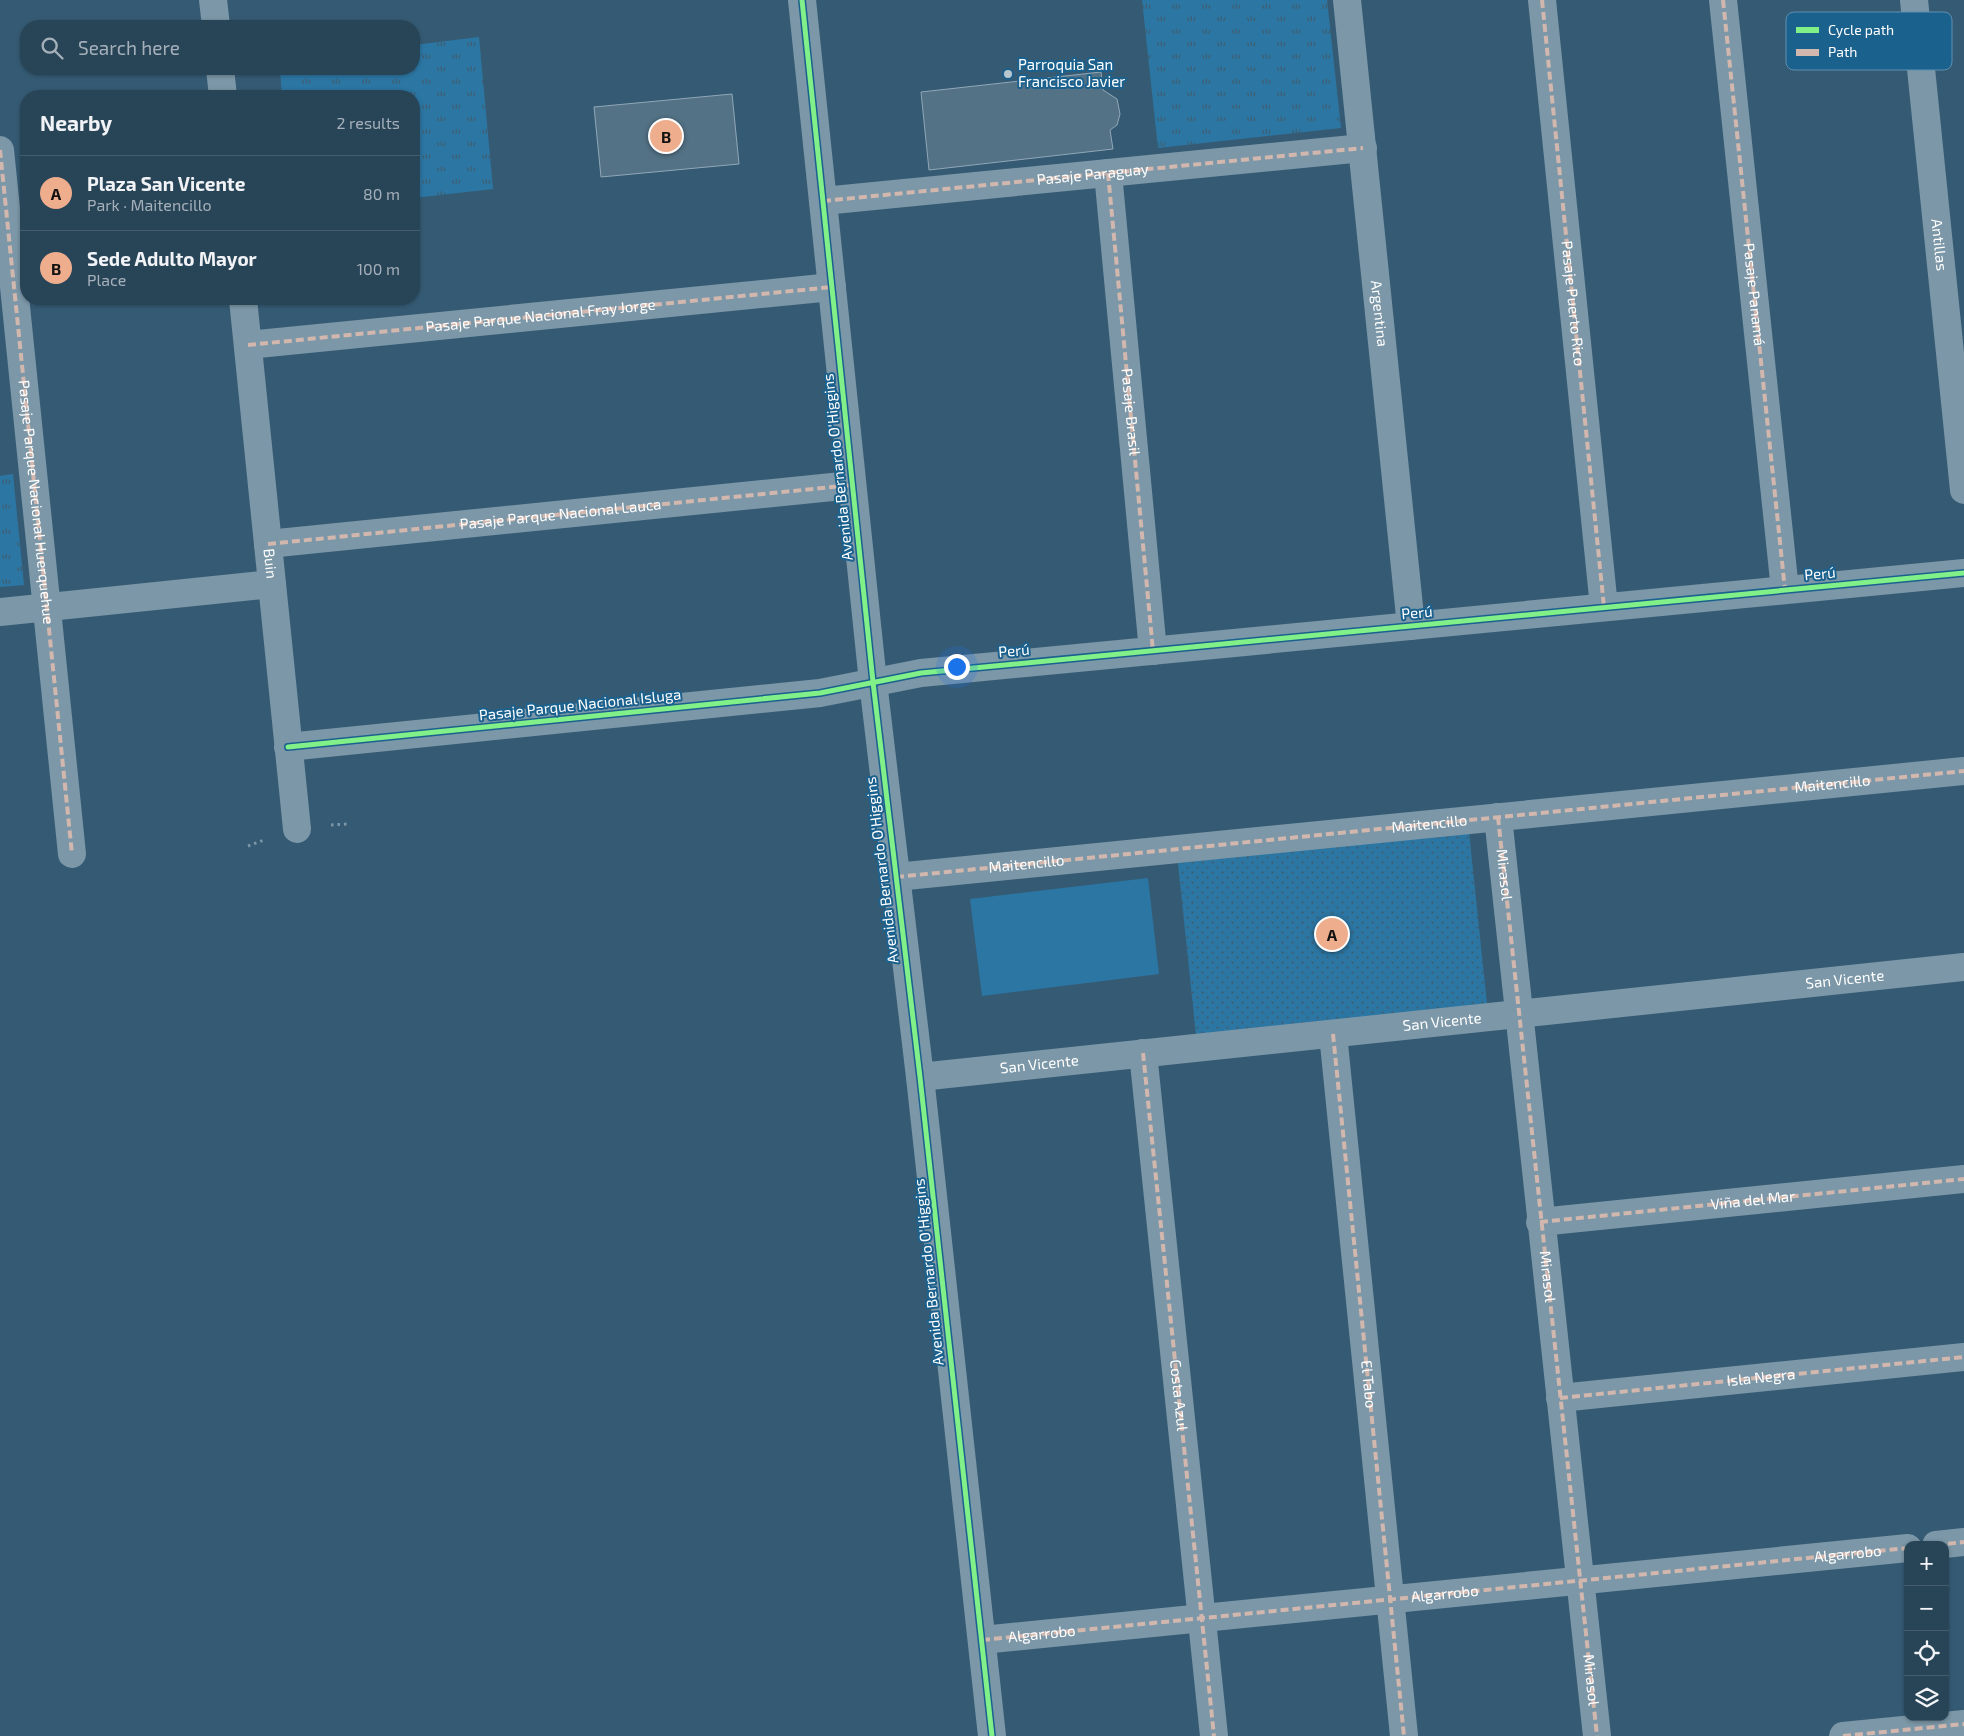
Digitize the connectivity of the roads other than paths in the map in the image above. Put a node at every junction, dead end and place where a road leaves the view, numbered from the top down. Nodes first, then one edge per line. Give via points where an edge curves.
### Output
1 (213, 0) edge
2 (802, 0) edge
3 (1347, 0) edge
4 (1542, 0) edge
5 (1723, 0) edge
6 (215, 20) edge
7 (1921, 70) edge
8 (221, 75) edge
9 (222, 90) edge
10 (1362, 148) junction
11 (0, 150) edge
12 (1108, 173) junction
13 (823, 201) junction
14 (832, 287) junction
15 (244, 305) edge
16 (248, 345) junction
17 (852, 485) junction
18 (1964, 490) edge
19 (268, 544) junction
20 (1964, 573) edge
21 (272, 584) junction
22 (1785, 590) junction
23 (47, 607) junction
24 (1604, 607) junction
25 (0, 612) edge
26 (1410, 626) junction
27 (1153, 651) junction
28 (873, 682) junction
29 (288, 746) junction
30 (1964, 771) edge
31 (1498, 817) junction
32 (297, 828) dead end
33 (72, 854) dead end
34 (896, 877) junction
35 (1964, 967) edge
36 (1518, 1014) junction
37 (1333, 1034) junction
38 (1144, 1054) junction
39 (920, 1078) junction
40 (1964, 1180) edge
41 (1540, 1222) junction
42 (1964, 1357) edge
43 (1560, 1398) junction
44 (1964, 1542) edge
45 (1949, 1544) edge
46 (1904, 1548) edge
47 (1580, 1580) junction
48 (1390, 1600) junction
49 (1202, 1618) junction
50 (982, 1640) junction
51 (1964, 1724) edge
52 (1886, 1734) edge
53 (992, 1736) edge
54 (1214, 1736) edge
55 (1404, 1736) edge
56 (1597, 1736) edge
57 (1843, 1736) edge

1 - 6 street
2 - 13 street, Avenida Bernardo O'Higgins
3 - 10 street, Argentina
4 - 24 street, Pasaje Puerto Rico
5 - 22 street, Pasaje Panamá
7 - 18 street, Antillas
8 - 9 street
10 - 12 street, Pasaje Paraguay
10 - 26 street, Argentina
11 - 23 street, Pasaje Parque Nacional Huerquehue
12 - 13 street, Pasaje Paraguay
12 - 27 street, Pasaje Brasil
13 - 14 street, Avenida Bernardo O'Higgins
14 - 16 street, Pasaje Parque Nacional Fray Jorge
14 - 17 street, Avenida Bernardo O'Higgins
15 - 16 street, Buin
16 - 19 street, Buin
17 - 19 street, Pasaje Parque Nacional Lauca
17 - 28 street, Avenida Bernardo O'Higgins
19 - 21 street, Buin
20 - 22 street, Perú
21 - 23 street
21 - 29 street, Buin
22 - 24 street, Perú
23 - 25 street
23 - 33 street, Pasaje Parque Nacional Huerquehue
24 - 26 street, Perú
26 - 27 street, Perú
27 - 28 street, Perú via 921,673
28 - 29 street, Pasaje Parque Nacional Isluga via 820,693
28 - 34 street, Avenida Bernardo O'Higgins
29 - 32 street, Buin
30 - 31 street, Maitencillo
31 - 34 street, Maitencillo
31 - 36 street, Mirasol
34 - 39 street, Avenida Bernardo O'Higgins
35 - 36 street, San Vicente
36 - 37 street, San Vicente
36 - 41 street, Mirasol
37 - 38 street, San Vicente
37 - 48 street, El Tabo
38 - 39 street, San Vicente
38 - 49 street, Costa Azul
39 - 50 street, Avenida Bernardo O'Higgins
40 - 41 street, Viña del Mar
41 - 43 street, Mirasol
42 - 43 street, Isla Negra
43 - 47 street, Mirasol
44 - 45 street
46 - 47 street, Algarrobo
47 - 48 street, Algarrobo
47 - 56 street, Mirasol
48 - 49 street, Algarrobo
48 - 55 street, El Tabo
49 - 50 street, Algarrobo
49 - 54 street, Costa Azul
50 - 53 street, Avenida Bernardo O'Higgins
51 - 52 street
52 - 57 street

